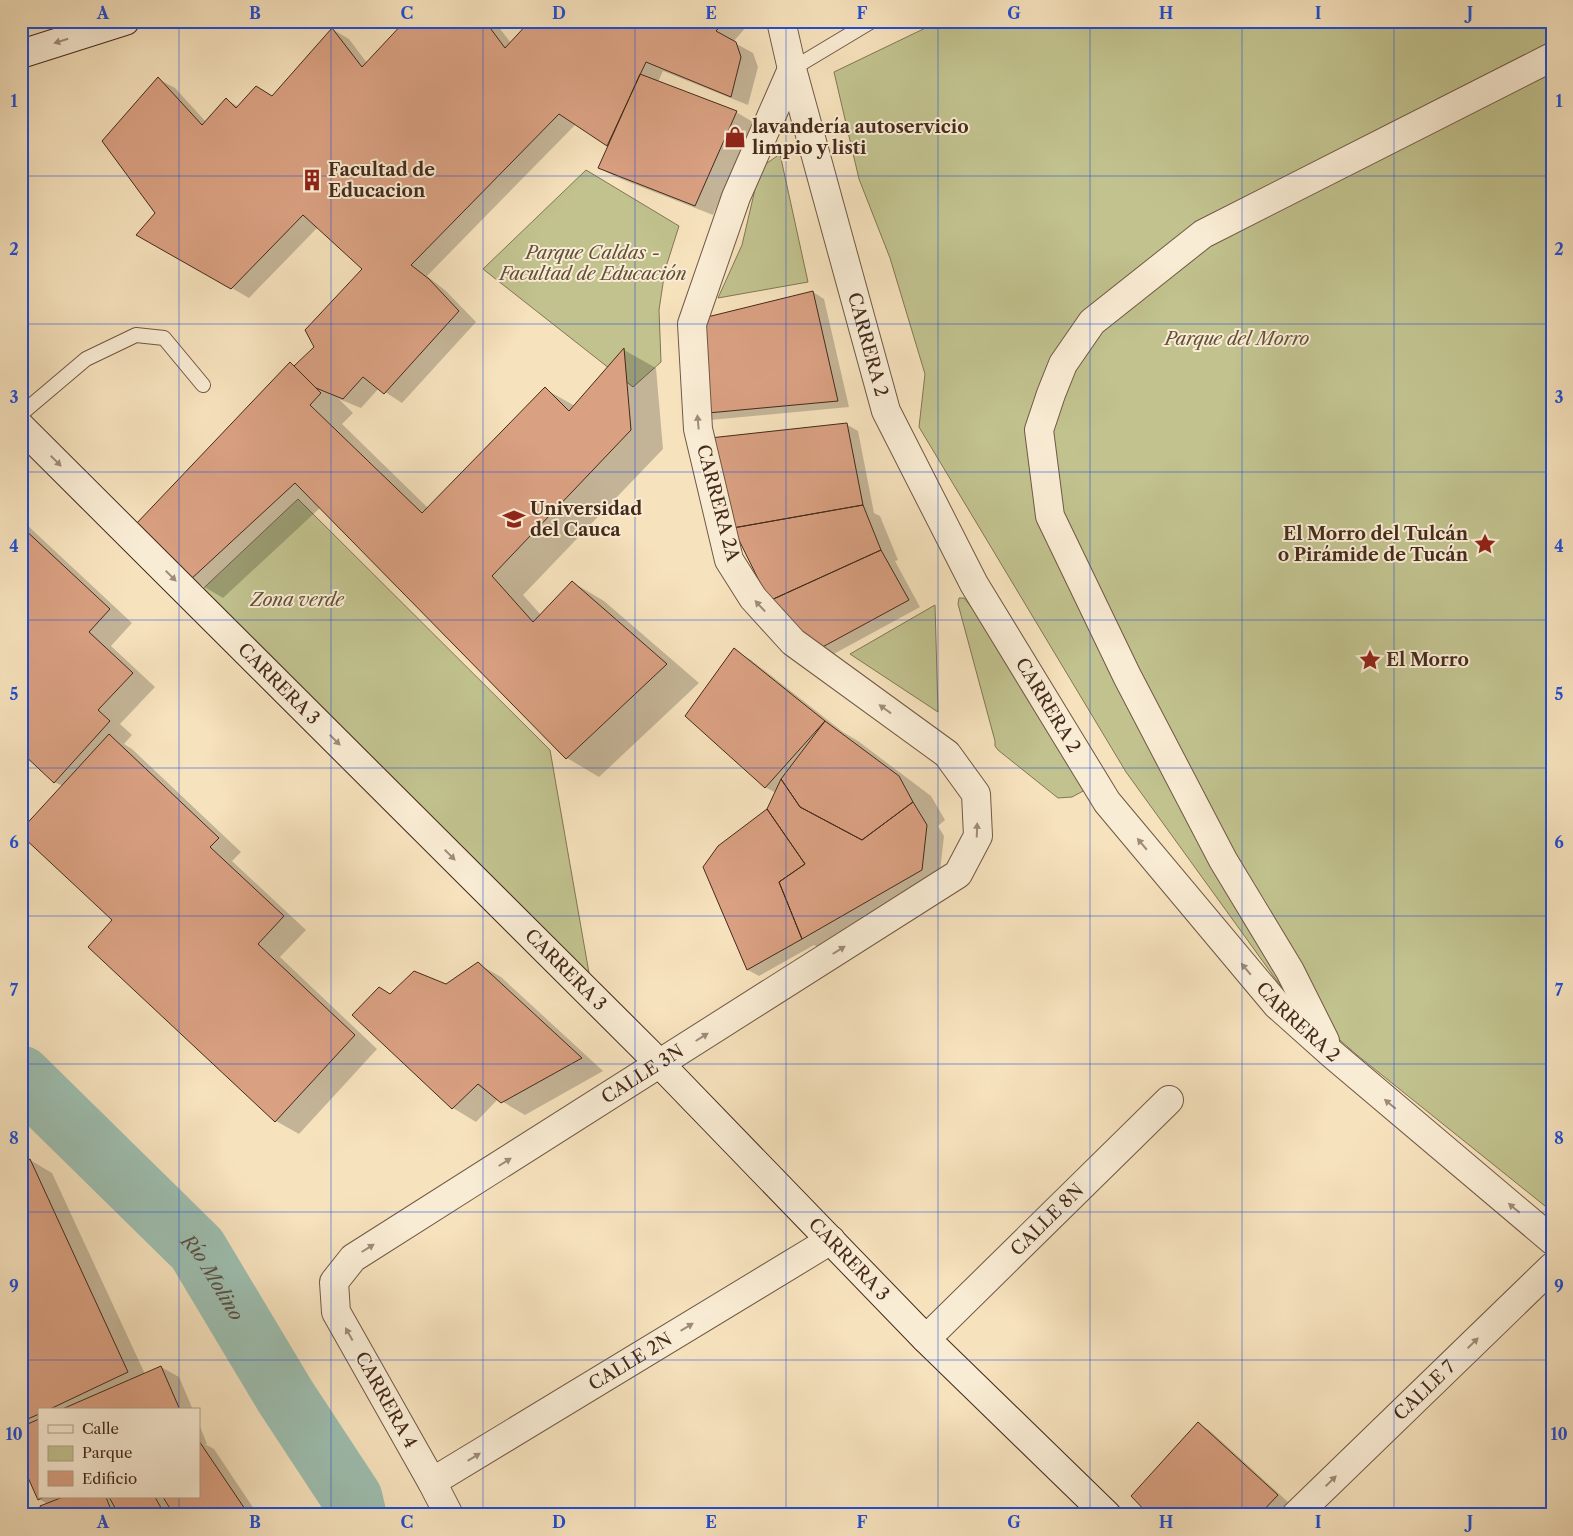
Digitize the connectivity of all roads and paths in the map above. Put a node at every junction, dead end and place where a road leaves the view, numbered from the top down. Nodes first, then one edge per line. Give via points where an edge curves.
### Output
1 (125, 21) edge
2 (781, 21) edge
3 (872, 21) edge
4 (21, 54) edge
5 (1552, 58) edge
6 (792, 69) junction
7 (203, 385) dead end
8 (21, 414) edge
9 (21, 427) edge
10 (958, 874) joint
11 (1332, 1054) junction
12 (660, 1064) junction
13 (1169, 1100) dead end
14 (831, 1240) junction
15 (1552, 1240) edge
16 (1552, 1268) edge
17 (334, 1282) joint
18 (926, 1339) junction
19 (432, 1482) junction
20 (449, 1515) edge
21 (1107, 1515) edge
22 (1296, 1515) edge

1 -> 4 street
2 - 6 street, CARRERA 2
3 - 6 lane
5 - 11 street via 1203,234 1092,322 1063,364 1039,430 1050,516 1127,676 1218,851 1290,971
10 -> 6 street, CARRERA 2A via 978,836 976,794 947,754 793,642 753,598 729,560 698,429 692,324 736,197
11 -> 6 street, CARRERA 2 via 1277,1005 1107,802 974,584 886,411
7 - 8 lane via 164,338 136,334 86,359
9 -> 12 street, CARRERA 3
12 -> 10 street, CALLE 3N
15 -> 11 street, CARRERA 2
12 - 14 street, CARRERA 3
17 -> 12 street, CALLE 3N via 353,1258
13 - 18 street, CALLE 8N
14 - 18 street, CARRERA 3
19 -> 14 street, CALLE 2N
22 -> 16 street, CALLE 7
19 -> 17 street, CARRERA 4 via 336,1312
18 - 21 street, CARRERA 3
19 - 20 street, CARRERA 4

